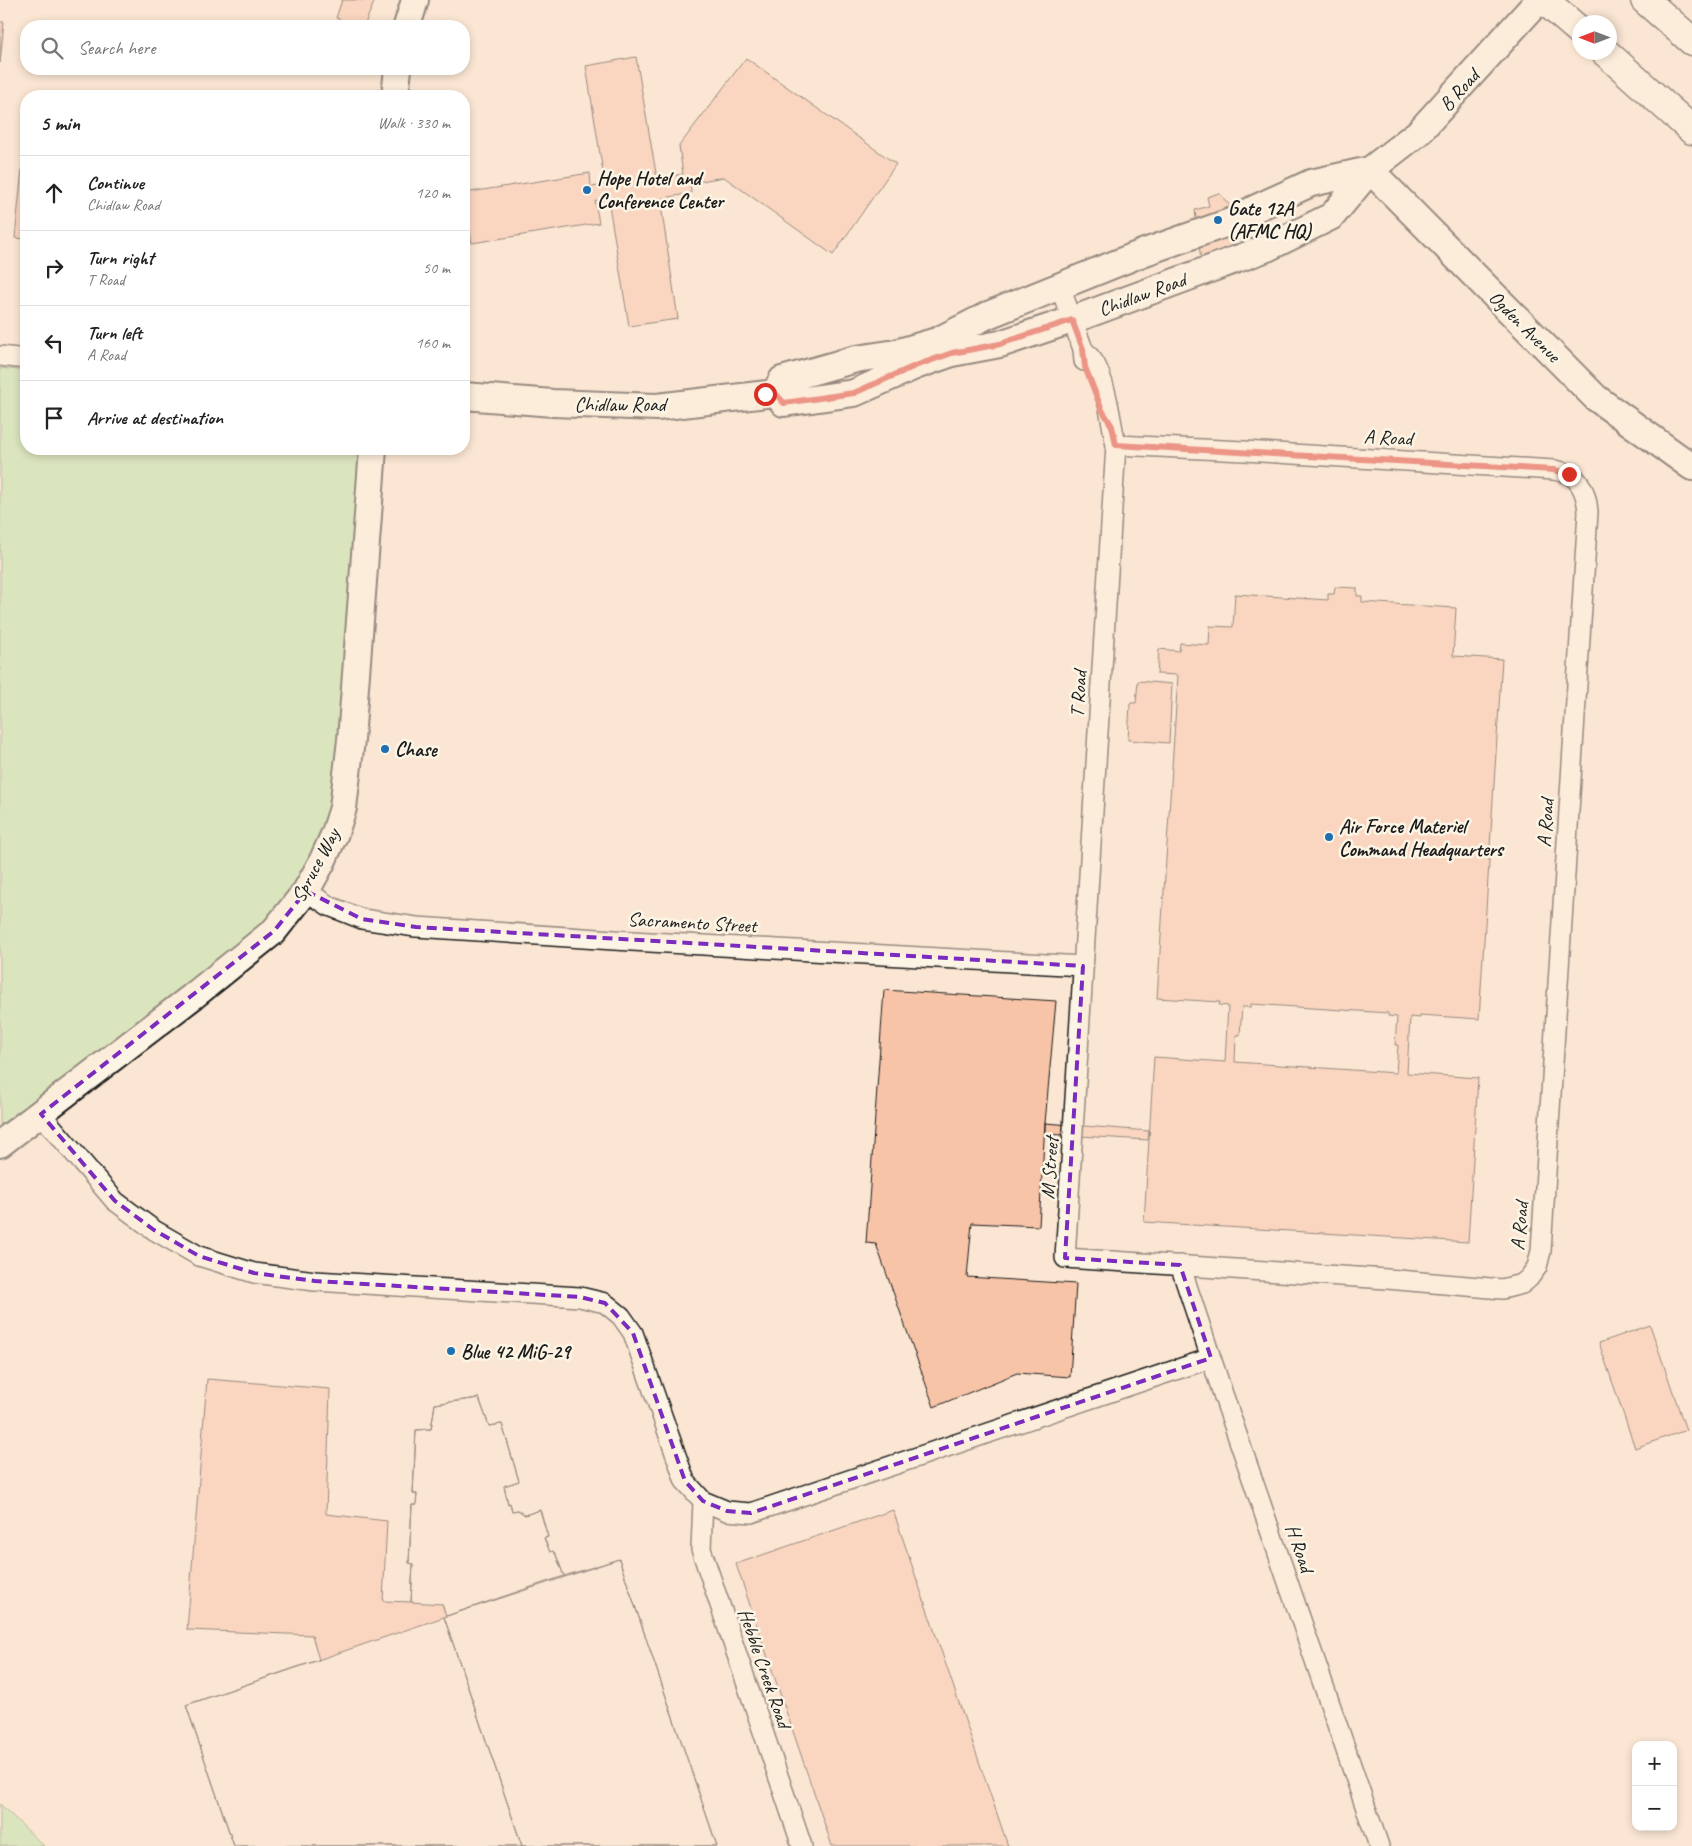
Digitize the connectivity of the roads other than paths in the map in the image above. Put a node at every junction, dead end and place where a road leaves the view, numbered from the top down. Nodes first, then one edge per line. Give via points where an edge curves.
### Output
1 (415, 0) edge
2 (1539, 0) edge
3 (1544, 0) edge
4 (1645, 0) edge
5 (409, 20) edge
6 (1572, 24) edge
7 (1692, 42) edge
8 (1613, 60) edge
9 (397, 75) edge
10 (395, 90) edge
11 (1692, 130) edge
12 (1370, 170) junction
13 (1060, 287) junction
14 (1072, 320) junction
15 (0, 356) edge
16 (20, 358) edge
17 (775, 393) junction
18 (470, 397) edge
19 (1116, 445) junction
20 (373, 455) edge
21 (1692, 467) edge
22 (306, 891) junction
23 (1083, 966) junction
24 (41, 1114) junction
25 (0, 1144) edge
26 (1180, 1265) junction
27 (1210, 1358) junction
28 (703, 1501) junction
29 (802, 1846) edge
30 (1380, 1846) edge

1 - 5 street
2 - 12 street, B Road via 1419,132
3 - 6 main road
4 - 7 main road
8 - 11 main road
9 - 10 street
12 - 13 street, Chidlaw Road via 1311,183 1252,210 1233,211 1188,227 1166,243
12 - 14 street, Chidlaw Road via 1332,216 1267,248
12 - 21 street, Ogden Avenue via 1596,398
13 - 14 street, T Road
13 - 17 street, Chidlaw Road via 988,315 937,341 782,380
14 - 17 street, Chidlaw Road via 1000,344 934,359 854,393 784,403
14 - 19 street, T Road via 1083,349 1085,367 1112,426
15 - 16 street
17 - 18 street, Chidlaw Road via 657,406 553,404
19 - 23 street, T Road
19 - 26 street, A Road via 1554,470 1569,474 1580,484 1587,498 1541,1251 1537,1267 1522,1284 1502,1289
20 - 22 street, Spruce Way via 343,808 335,834
22 - 23 street, Sacramento Street via 330,906 362,918 416,927
22 - 24 street, Spruce Way via 274,931
23 - 26 street, M Street via 1065,1258
24 - 25 street, Spruce Way
24 - 28 street via 115,1201 154,1230 199,1256 254,1273 315,1281 580,1297 605,1302 633,1333 685,1481
26 - 27 street, H Road
27 - 28 street via 751,1513 727,1511
27 - 30 street, H Road
28 - 29 street, Hebble Creek Road via 701,1549

